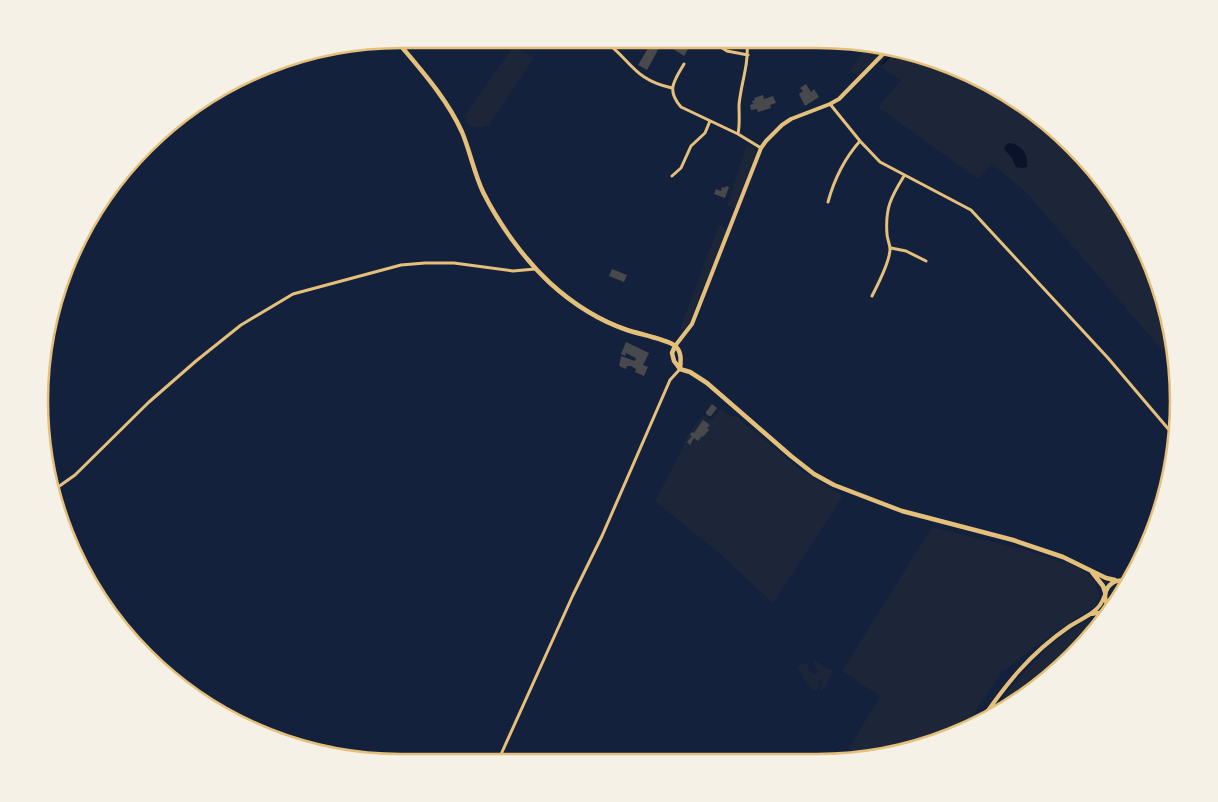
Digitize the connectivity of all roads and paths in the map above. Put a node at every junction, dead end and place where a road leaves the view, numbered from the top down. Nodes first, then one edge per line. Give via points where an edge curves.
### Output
1 (402, 48) edge
2 (614, 48) edge
3 (721, 48) edge
4 (748, 48) edge
5 (884, 54) edge
6 (748, 55) junction
7 (684, 64) dead end
8 (672, 88) junction
9 (830, 104) junction
10 (710, 121) junction
11 (738, 134) junction
12 (860, 141) junction
13 (761, 148) junction
14 (672, 176) dead end
15 (904, 176) junction
16 (828, 202) dead end
17 (890, 248) junction
18 (926, 261) dead end
19 (536, 270) junction
20 (872, 296) dead end
21 (675, 346) junction
22 (680, 369) junction
23 (1169, 430) edge
24 (59, 487) edge
25 (1089, 569) junction
26 (1115, 580) junction
27 (1122, 580) edge
28 (1105, 595) junction
29 (1107, 602) edge
30 (1099, 613) edge
31 (1089, 615) junction
32 (988, 710) edge
33 (501, 754) edge

1 - 19 main road via 448,106 462,132 483,191
2 - 8 street via 648,81
3 - 6 street
4 - 6 street
5 - 9 main road via 849,91
6 - 11 street
7 - 8 street
8 - 10 street via 681,107
9 - 12 street
9 - 13 main road via 791,119
10 - 11 street
10 - 14 street via 705,133 691,146 682,168
11 - 13 street
12 - 15 street via 880,162
12 - 16 street via 836,176
13 - 21 main road via 692,324
15 - 17 street via 887,210
15 - 23 street via 971,210
17 - 18 street via 906,251
17 - 20 street via 884,272
19 - 21 main road via 584,310 626,330
19 - 24 street via 513,271 425,262 401,265 293,294 240,325 196,361 75,475
21 - 22 main road via 672,353
22 - 25 main road via 707,383 814,474 834,485 902,511 1063,556
22 - 33 street via 670,380
25 - 26 main road
25 - 28 main road via 1103,586
26 - 27 main road
26 - 28 main road via 1107,587
28 - 29 main road
28 - 31 main road via 1102,603
30 - 31 main road
31 - 32 main road via 1038,650

